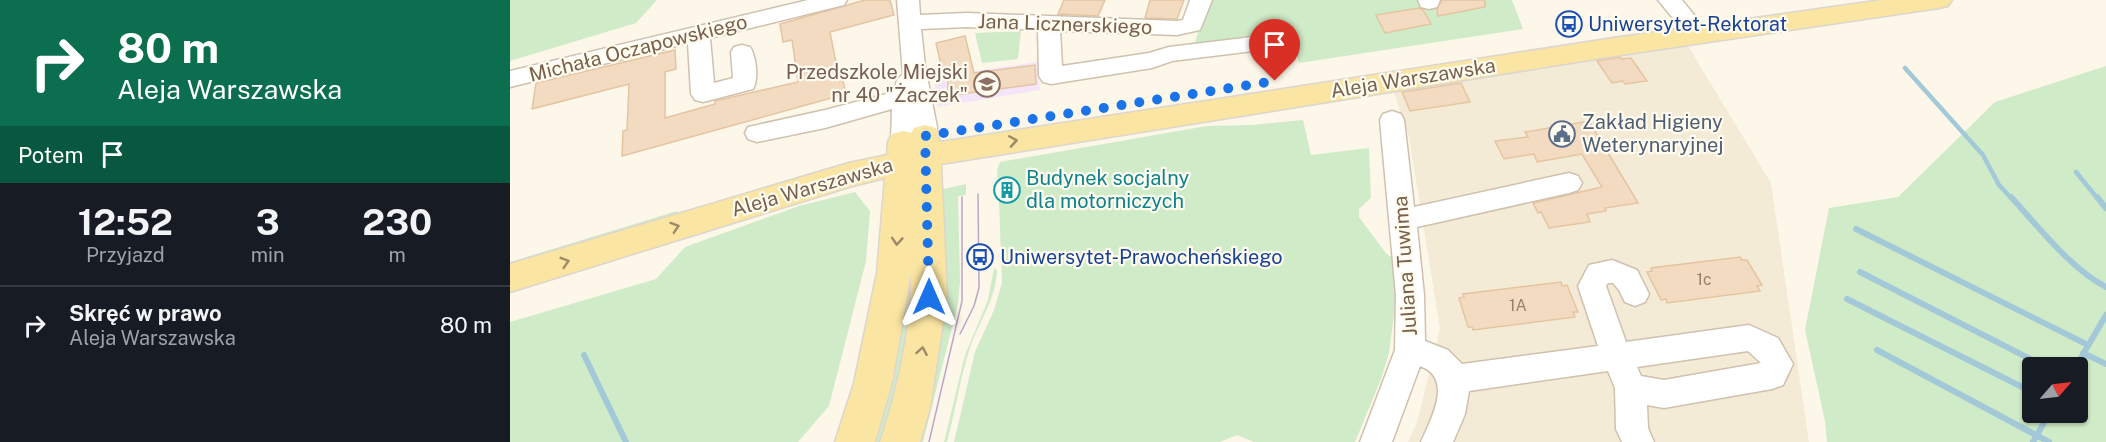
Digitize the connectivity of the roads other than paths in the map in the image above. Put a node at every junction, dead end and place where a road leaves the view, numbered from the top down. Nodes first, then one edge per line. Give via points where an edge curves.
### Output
1 (836, 0) edge
2 (908, 0) edge
3 (1201, 0) edge
4 (1825, 0) edge
5 (1939, 0) edge
6 (1685, 18) edge
7 (912, 22) junction
8 (740, 24) junction
9 (1054, 24) junction
10 (1192, 25) junction
11 (699, 34) junction
12 (1269, 42) dead end
13 (1184, 52) junction
14 (913, 64) junction
15 (510, 79) edge
16 (904, 97) junction
17 (1392, 120) dead end
18 (758, 133) dead end
19 (908, 162) junction
20 (1569, 183) dead end
21 (1403, 220) junction
22 (510, 254) edge
23 (510, 278) edge
24 (1635, 294) dead end
25 (1410, 350) junction
26 (1616, 356) junction
27 (1454, 379) junction
28 (1631, 388) junction
29 (855, 442) edge
30 (900, 442) edge
31 (1376, 442) edge
32 (1437, 442) edge
33 (1638, 442) edge

1 - 8 street, Michała Oczapowskiego
2 - 7 street
3 - 10 street
4 - 6 main road, Aleja Warszawska
5 - 6 main road, Aleja Warszawska
19 -> 6 main road, Aleja Warszawska via 955,150
6 - 19 main road, Aleja Warszawska via 978,126
7 - 9 street, Jana Licznerskiego
7 - 14 street
8 - 11 street, Michała Oczapowskiego
8 - 11 street via 745,82 703,94
9 - 10 street, Jana Licznerskiego via 1177,28
9 - 13 street via 1048,31 1051,76
10 - 13 street
11 - 15 street, Michała Oczapowskiego
12 - 13 street
14 - 16 street
14 - 19 street via 924,118
16 - 18 street
16 - 19 street
17 - 21 street, Juliana Tuwima
19 - 22 main road, Aleja Warszawska via 791,170
23 -> 19 main road, Aleja Warszawska via 758,201
19 -> 29 main road via 894,273 873,383
30 -> 19 main road via 911,408 929,297
20 - 21 street
21 - 25 street, Juliana Tuwima
24 - 26 street via 1633,284 1616,272 1599,273 1594,279 1592,286
25 - 27 street via 1444,364
25 - 31 street, Juliana Tuwima
26 - 27 street
26 - 28 street
26 - 28 street via 1749,338 1762,342 1778,364 1772,375 1664,394
27 - 32 street via 1449,416
28 - 33 street via 1632,429

